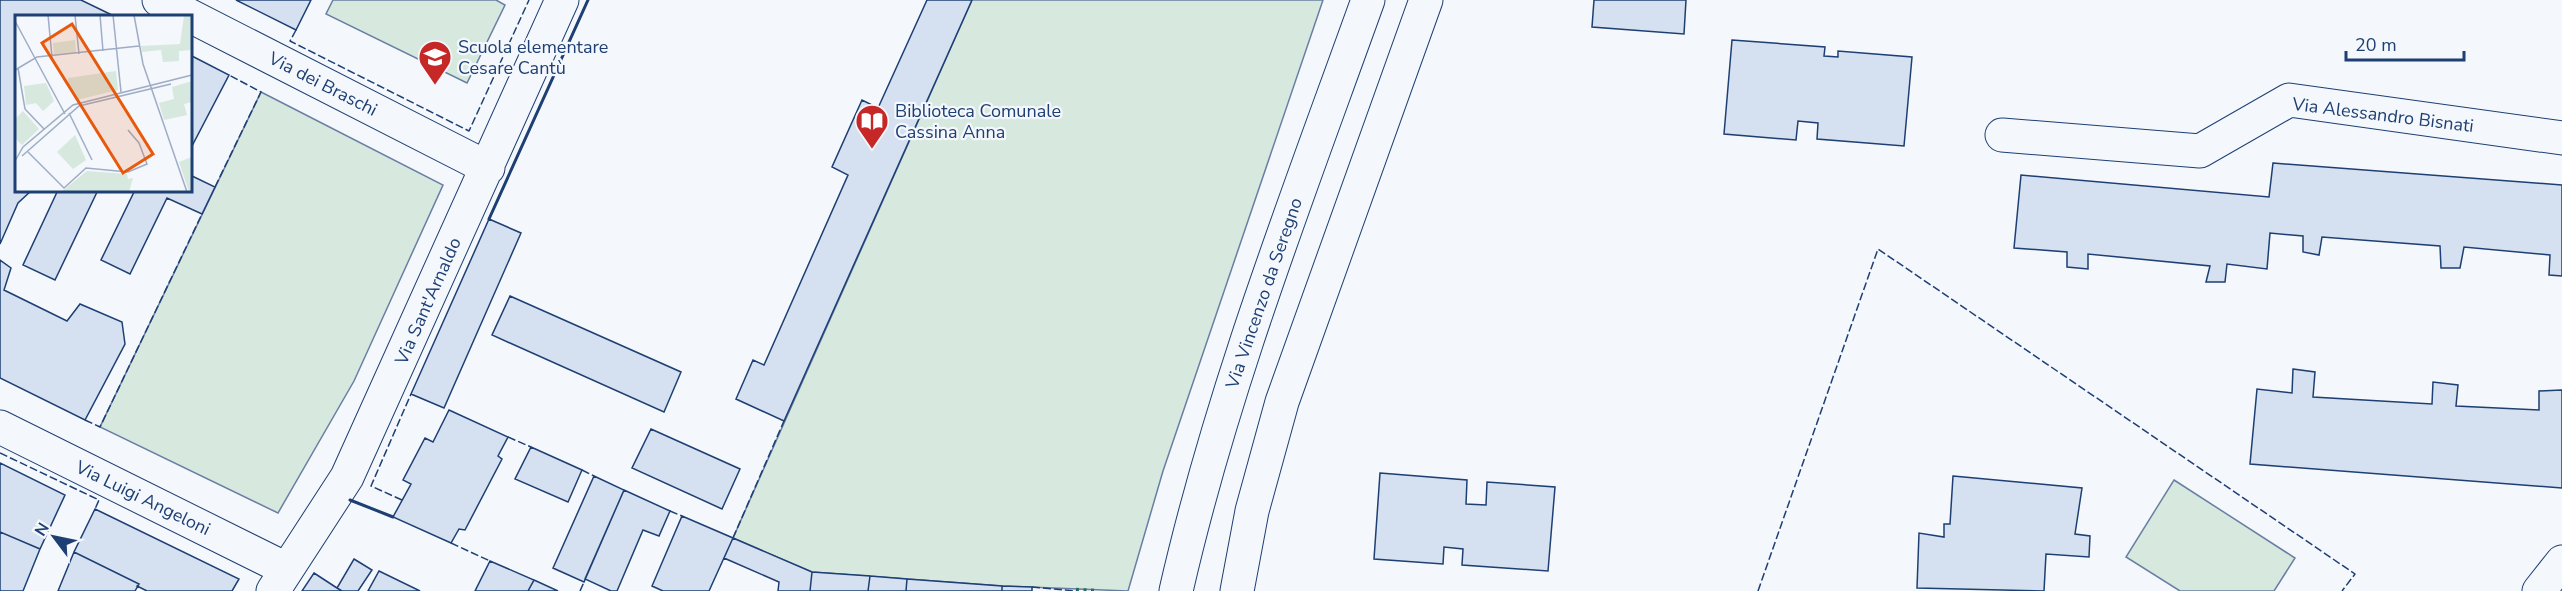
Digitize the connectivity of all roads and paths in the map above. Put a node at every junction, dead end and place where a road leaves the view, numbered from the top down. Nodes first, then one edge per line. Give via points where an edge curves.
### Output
1 (159, 0) edge
2 (562, 0) edge
3 (1368, 0) edge
4 (1426, 0) edge
5 (188, 15) edge
6 (192, 17) edge
7 (2002, 135) dead end
8 (2562, 138) edge
9 (488, 168) junction
10 (0, 427) edge
11 (2562, 562) edge
12 (280, 580) edge
13 (1176, 591) edge
14 (1237, 591) edge
15 (2539, 591) edge

1 - 5 street, Via dei Braschi
2 - 9 street, Via Sant'Arnaldo
3 - 13 street, Via Vincenzo da Seregno via 1238,368 1200,493
4 - 14 street via 1282,402 1254,502
6 - 9 street, Via dei Braschi
7 - 8 street, Via Alessandro Bisnati via 2200,152 2289,100
9 - 12 street, Via Sant'Arnaldo via 347,477
10 - 12 street, Via Luigi Angeloni
11 - 15 street

